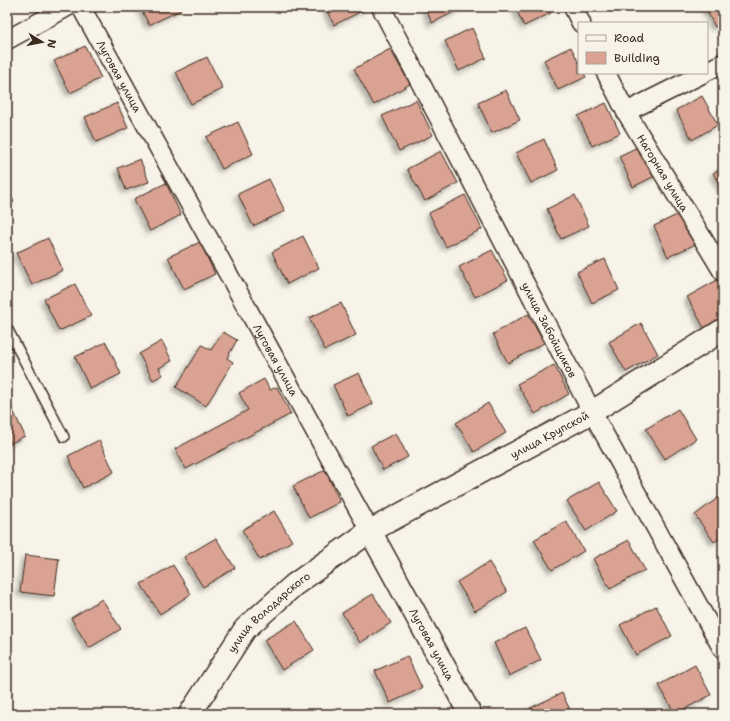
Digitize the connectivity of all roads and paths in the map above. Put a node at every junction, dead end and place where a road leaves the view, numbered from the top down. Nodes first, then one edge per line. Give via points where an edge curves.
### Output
1 (67, 7) edge
2 (81, 7) edge
3 (381, 7) edge
4 (573, 7) edge
5 (580, 22) edge
6 (7, 40) edge
7 (723, 63) edge
8 (708, 70) edge
9 (607, 74) edge
10 (702, 74) edge
11 (626, 112) junction
12 (723, 272) edge
13 (7, 328) edge
14 (723, 330) edge
15 (592, 412) junction
16 (64, 438) dead end
17 (370, 530) junction
18 (723, 650) edge
19 (190, 714) edge
20 (470, 714) edge

1 - 6 street
2 - 17 street, Луговая улица
3 - 15 street, улица Забойщиков
4 - 5 street
7 - 8 street
9 - 11 street, Нагорная улица
10 - 11 street
11 - 12 street, Нагорная улица
13 - 16 lane
14 - 15 main road, улица Крупской
15 - 17 main road, улица Крупской
15 - 18 street, улица Забойщиков
17 - 19 main road, улица Володарского via 294,585 245,629
17 - 20 main road, Луговая улица

